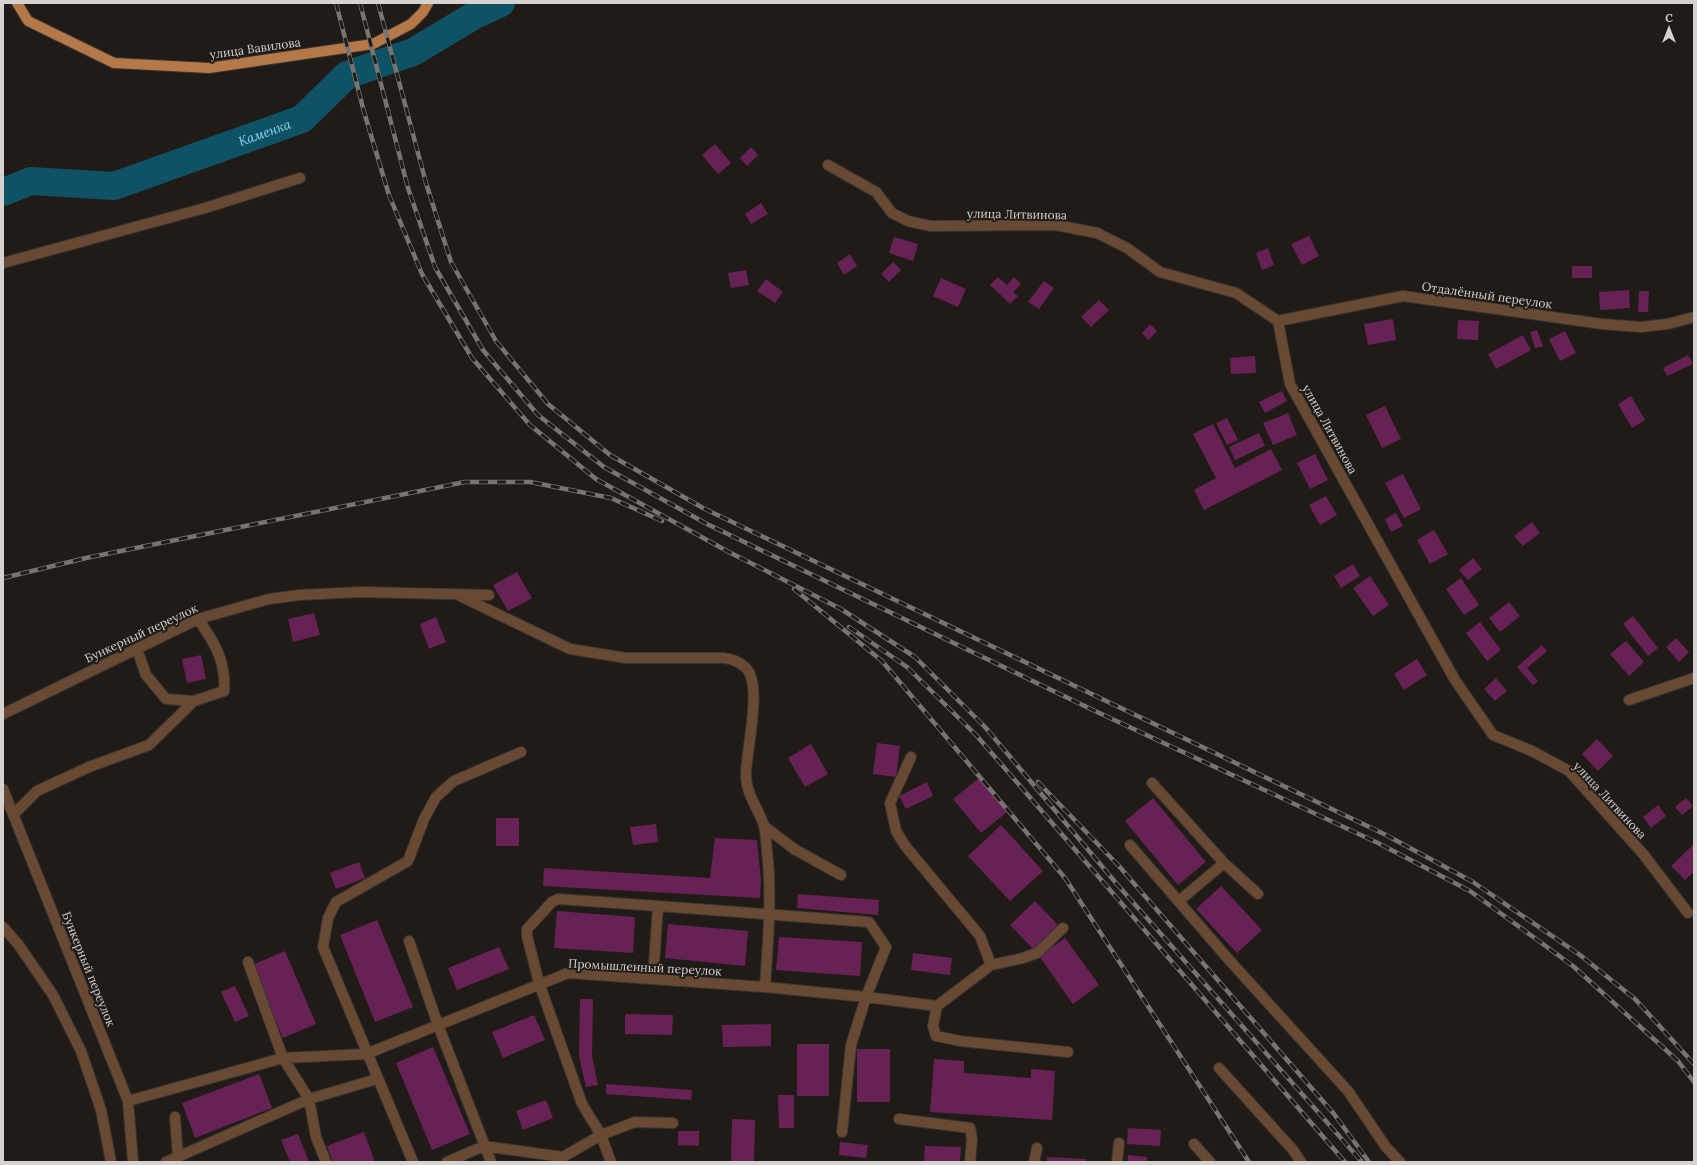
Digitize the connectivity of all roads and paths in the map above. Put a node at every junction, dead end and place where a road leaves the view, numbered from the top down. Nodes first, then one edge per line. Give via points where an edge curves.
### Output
1 (17, 3) edge
2 (428, 3) edge
3 (828, 165) dead end
4 (300, 178) dead end
5 (3, 263) edge
6 (1694, 317) edge
7 (1278, 320) junction
8 (456, 594) junction
9 (489, 596) dead end
10 (198, 619) junction
11 (137, 649) junction
12 (1694, 678) edge
13 (1629, 700) dead end
14 (194, 701) junction
15 (3, 714) edge
16 (521, 752) dead end
17 (911, 756) dead end
18 (1152, 783) dead end
19 (3, 789) edge
20 (13, 815) junction
21 (764, 826) junction
22 (1130, 845) dead end
23 (1224, 863) junction
24 (841, 875) dead end
25 (1258, 894) dead end
26 (1179, 901) junction
27 (658, 906) junction
28 (1688, 913) dead end
29 (770, 914) junction
30 (3, 927) edge
31 (1063, 928) dead end
32 (409, 941) dead end
33 (248, 962) dead end
34 (991, 965) junction
35 (653, 979) junction
36 (539, 984) junction
37 (765, 987) junction
38 (866, 997) junction
39 (937, 1006) junction
40 (438, 1025) junction
41 (1068, 1052) dead end
42 (366, 1054) junction
43 (284, 1058) junction
44 (1219, 1068) dead end
45 (377, 1079) junction
46 (309, 1099) junction
47 (128, 1101) junction
48 (175, 1117) dead end
49 (900, 1119) dead end
50 (673, 1123) dead end
51 (842, 1132) dead end
52 (601, 1135) junction
53 (1119, 1143) dead end
54 (1194, 1144) dead end
55 (484, 1146) junction
56 (1037, 1148) dead end
57 (178, 1157) junction
58 (564, 1159) edge
59 (111, 1162) edge
60 (133, 1162) edge
61 (166, 1162) edge
62 (326, 1162) edge
63 (413, 1162) edge
64 (447, 1162) edge
65 (491, 1162) edge
66 (612, 1162) edge
67 (970, 1162) edge
68 (1034, 1162) edge
69 (1117, 1162) edge
70 (1210, 1162) edge
71 (1301, 1162) edge
72 (1400, 1162) edge

1 - 2 main road, улица Вавилова via 28,21 114,63 209,68 373,44 411,24
3 - 7 street, улица Литвинова via 876,192 892,213 908,221 930,226 1056,225 1097,233 1128,248 1160,272 1236,293
4 - 5 street via 205,208
6 - 7 street, Отдалённый переулок via 1668,324 1641,327 1602,324 1403,296
7 - 28 street, улица Литвинова via 1290,384 1455,680 1493,735 1532,751 1569,771 1644,855
8 - 9 street, Бункерный переулок
8 - 10 street, Бункерный переулок via 362,592 298,595 269,599
8 - 21 street via 570,649 626,658 724,658 734,660 746,669 753,683 746,776 751,801
10 - 11 street, Бункерный переулок
10 - 14 street via 216,644 225,676 224,691
11 - 14 street via 146,675 166,699
11 - 15 street, Бункерный переулок
12 - 13 street
14 - 20 street via 149,745 88,767 37,791
16 - 42 street via 454,781 436,797 424,819 408,861 336,902 328,918 323,947
17 - 34 street via 890,803 896,831 906,847 980,936
18 - 23 street
19 - 20 street, Бункерный переулок
20 - 47 street, Бункерный переулок
21 - 24 street via 794,849
21 - 29 street via 769,865
22 - 26 street
23 - 25 street
23 - 26 street
26 - 72 street via 1348,1091 1386,1147
27 - 29 street
27 - 35 street
27 - 36 street via 558,899 552,902 527,929 526,936
29 - 37 street
29 - 38 street via 869,922 886,947
30 - 59 street via 18,944 53,995 81,1051 101,1110
31 - 34 street via 1037,953
32 - 40 street
33 - 43 street
34 - 39 street
35 - 36 street, Промышленный переулок via 568,973
35 - 37 street, Промышленный переулок
36 - 40 street, Промышленный переулок
36 - 52 street via 582,1104
37 - 38 street, Промышленный переулок
38 - 39 street, Промышленный переулок
38 - 51 street via 851,1045
39 - 41 street via 933,1026 936,1036 960,1041
40 - 42 street, Промышленный переулок
40 - 55 street
42 - 43 street, Промышленный переулок
42 - 45 street
43 - 46 street
43 - 47 street, Промышленный переулок
44 - 71 street
45 - 46 street
45 - 63 street
46 - 57 street
46 - 62 street via 316,1137
47 - 60 street, Бункерный переулок
48 - 57 street
49 - 67 street via 970,1128
50 - 52 street via 635,1122
52 - 58 street
52 - 66 street
53 - 69 street
54 - 70 street
55 - 58 street
55 - 64 street
55 - 65 street
56 - 68 street
57 - 61 street

